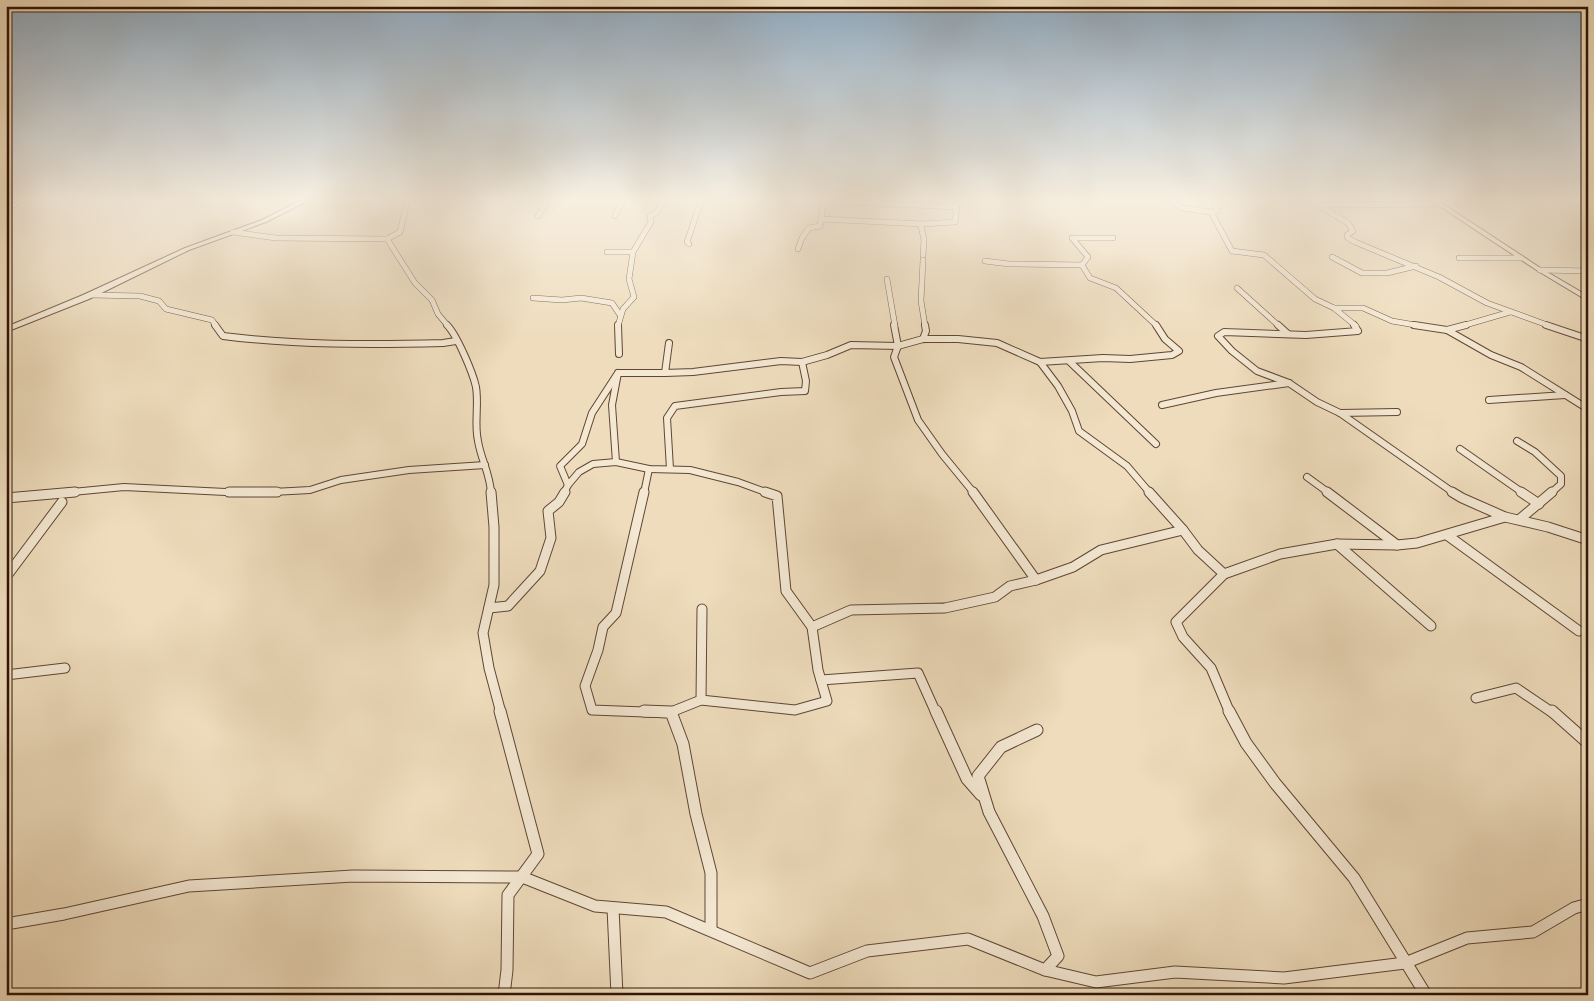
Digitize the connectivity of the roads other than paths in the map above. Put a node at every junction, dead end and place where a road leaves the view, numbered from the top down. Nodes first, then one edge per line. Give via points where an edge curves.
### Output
1 (199, 245) edge
2 (391, 245) edge
3 (637, 245) edge
4 (800, 245) edge
5 (924, 245) edge
6 (1078, 245) edge
7 (1229, 245) edge
8 (1364, 245) edge
9 (1501, 245) edge
10 (798, 249) dead end
11 (607, 252) dead end
12 (633, 252) junction
13 (1332, 257) dead end
14 (1459, 258) dead end
15 (1521, 258) junction
16 (985, 261) dead end
17 (1082, 265) junction
18 (1416, 266) junction
19 (1540, 270) junction
20 (1588, 271) edge
21 (887, 280) dead end
22 (1237, 288) dead end
23 (91, 295) junction
24 (533, 298) dead end
25 (1588, 299) edge
26 (1334, 308) junction
27 (1510, 312) junction
28 (620, 315) junction
29 (6, 330) edge
30 (1447, 330) junction
31 (1288, 334) junction
32 (1588, 338) edge
33 (456, 340) junction
34 (923, 340) junction
35 (669, 343) dead end
36 (898, 346) junction
37 (619, 354) dead end
38 (1069, 361) junction
39 (802, 362) junction
40 (1040, 362) junction
41 (618, 373) junction
42 (665, 373) junction
43 (1289, 383) junction
44 (1565, 395) junction
45 (1489, 400) dead end
46 (1162, 405) dead end
47 (1588, 409) edge
48 (1397, 412) dead end
49 (1340, 413) junction
50 (1517, 440) dead end
51 (1156, 444) dead end
52 (1460, 449) dead end
53 (616, 462) junction
54 (485, 465) junction
55 (649, 469) junction
56 (670, 469) junction
57 (1307, 477) dead end
58 (568, 484) junction
59 (6, 498) edge
60 (62, 502) dead end
61 (1539, 504) junction
62 (1505, 517) junction
63 (1520, 519) junction
64 (1183, 530) junction
65 (1446, 535) junction
66 (1588, 540) edge
67 (1337, 544) junction
68 (1397, 545) junction
69 (1224, 574) junction
70 (6, 577) edge
71 (1036, 580) junction
72 (489, 608) junction
73 (702, 609) dead end
74 (1431, 626) dead end
75 (812, 627) junction
76 (1579, 630) dead end
77 (65, 668) dead end
78 (6, 675) edge
79 (821, 680) junction
80 (1476, 698) dead end
81 (701, 700) junction
82 (671, 712) junction
83 (1037, 730) dead end
84 (1588, 743) edge
85 (982, 796) junction
86 (522, 877) junction
87 (1588, 904) edge
88 (613, 908) junction
89 (6, 924) edge
90 (710, 929) junction
91 (1405, 963) junction
92 (1044, 970) junction
93 (504, 995) edge
94 (617, 995) edge
95 (1426, 995) edge

1 - 23 street
2 - 33 street via 415,283 432,300 438,314 454,332
3 - 12 street
4 - 10 street
5 - 34 street via 920,301 926,330
6 - 17 street via 1088,257
7 - 26 street via 1232,251 1264,256 1315,299
8 - 18 street
9 - 15 street
11 - 12 street
12 - 28 street via 629,279 634,297
13 - 18 street via 1362,273 1387,273
14 - 15 street
15 - 19 street
16 - 17 street via 1004,265 1062,262
17 - 38 street via 1090,278 1116,288 1156,322 1165,339 1179,351 1172,356
18 - 27 street
19 - 20 street
19 - 25 street
21 - 36 street
22 - 31 street
23 - 29 street
23 - 33 street via 140,296 159,301 166,309 212,320 223,336 261,341 353,346
24 - 28 street via 581,298 612,303
26 - 30 street via 1363,308 1392,321
26 - 31 street via 1358,331
27 - 30 street
27 - 32 street
28 - 37 street
30 - 44 street via 1544,379
31 - 43 street via 1224,332 1218,336 1257,371
33 - 54 street via 476,387 477,439
34 - 36 street
34 - 40 street via 997,343
35 - 42 street
36 - 39 street via 851,345
36 - 71 street via 894,357 918,420
38 - 40 street
38 - 51 street
39 - 42 street via 781,361
39 - 56 street via 805,391 675,406 667,418
40 - 64 street via 1058,386 1079,431 1127,466
41 - 42 street
41 - 53 street via 612,405
41 - 58 street via 592,413 582,444 560,466
43 - 46 street via 1216,393
43 - 49 street
44 - 45 street
44 - 47 street
48 - 49 street
49 - 62 street via 1462,498
50 - 61 street via 1561,476 1561,484
52 - 61 street
53 - 55 street
53 - 58 street via 593,464
54 - 59 street via 409,470 341,480 310,490 248,493 124,487
54 - 72 street via 490,476 494,527 494,585
55 - 56 street
55 - 82 street via 616,614 603,627 585,686 592,710
56 - 75 street via 690,470 738,482 777,496 786,590
57 - 68 street
58 - 72 street via 559,502 548,511 551,538 540,571 508,606
60 - 70 street
61 - 63 street
62 - 63 street
62 - 65 street
63 - 66 street
64 - 69 street via 1198,550
64 - 71 street via 1101,550 1073,567
65 - 68 street
65 - 76 street
67 - 68 street
67 - 69 street via 1280,554
67 - 74 street
69 - 91 street via 1176,622 1183,637 1211,668 1246,743 1354,878
71 - 75 street via 1010,586 995,597 945,608 851,610
72 - 86 street via 483,633 489,668 538,854
73 - 81 street
75 - 79 street
77 - 78 street
79 - 81 street via 827,701 796,710
79 - 85 street via 918,673 967,779
80 - 84 street via 1516,688 1549,709
81 - 82 street
82 - 90 street via 683,744 711,873
83 - 85 street via 1002,747 978,776
85 - 92 street via 1044,917 1058,956
86 - 88 street via 595,906
86 - 89 street via 353,876 189,886
86 - 93 street via 508,895
87 - 91 street via 1574,908 1533,932 1467,938
88 - 90 street via 666,912
88 - 94 street
90 - 92 street via 810,973 867,951 968,939
91 - 92 street via 1284,978 1175,972 1096,982
91 - 95 street

